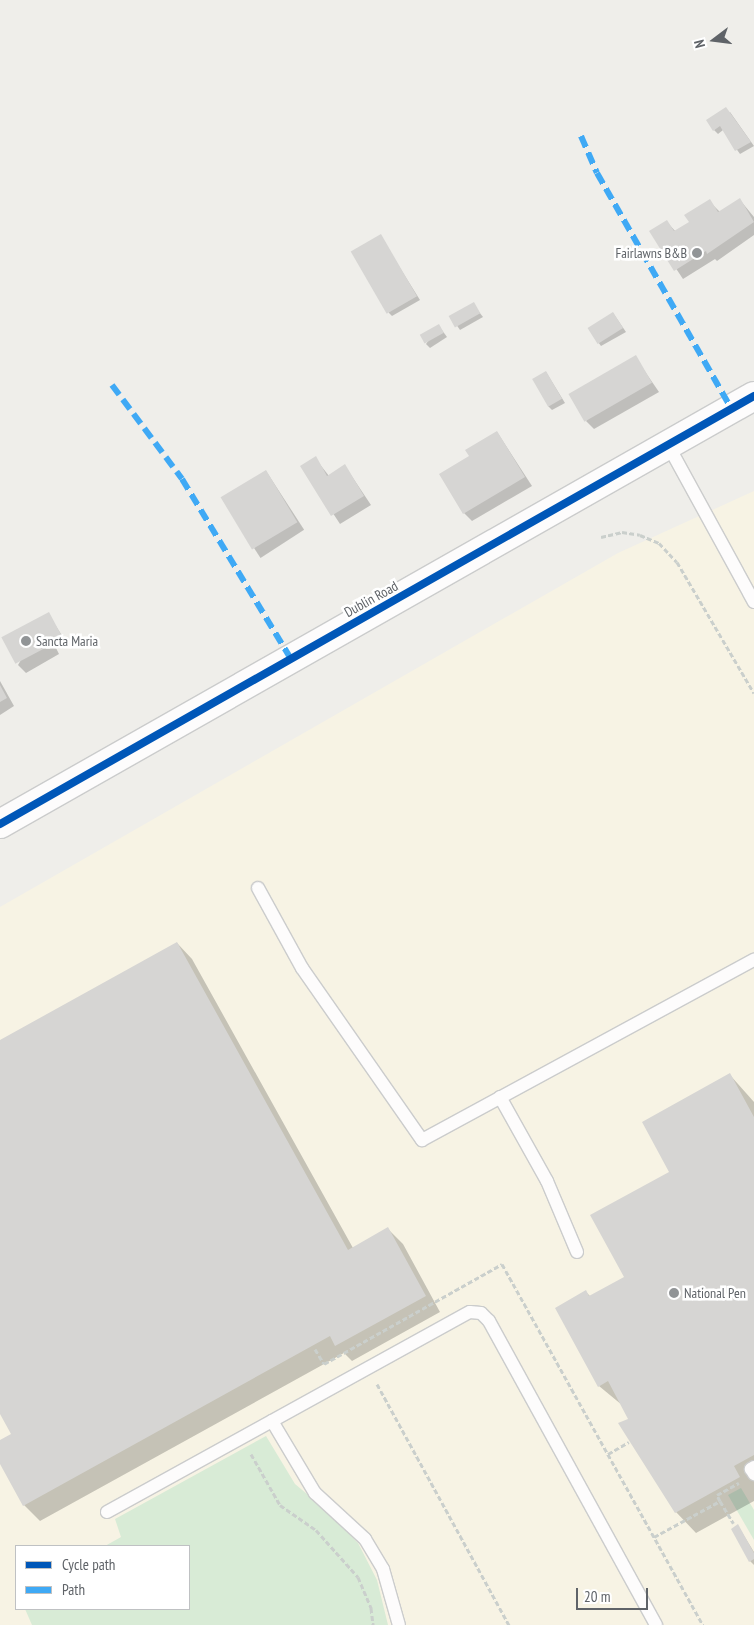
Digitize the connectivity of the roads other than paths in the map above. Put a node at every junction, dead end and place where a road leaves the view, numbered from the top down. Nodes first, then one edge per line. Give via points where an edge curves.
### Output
1 (754, 396) edge
2 (668, 445) junction
3 (754, 602) edge
4 (0, 824) edge
5 (258, 888) dead end
6 (754, 960) edge
7 (500, 1097) junction
8 (577, 1252) dead end
9 (272, 1421) junction
10 (754, 1467) edge
11 (750, 1477) edge
12 (107, 1512) dead end
13 (399, 1625) edge
14 (656, 1625) edge

1 - 2 main road, Dublin Road
2 - 3 lane
2 - 4 main road, Dublin Road
5 - 7 lane via 302,968 422,1140
6 - 7 lane
7 - 8 lane via 547,1181
9 - 12 lane
9 - 13 lane via 315,1493 365,1539 383,1569
9 - 14 lane via 470,1312 480,1312 489,1321
10 - 11 lane

